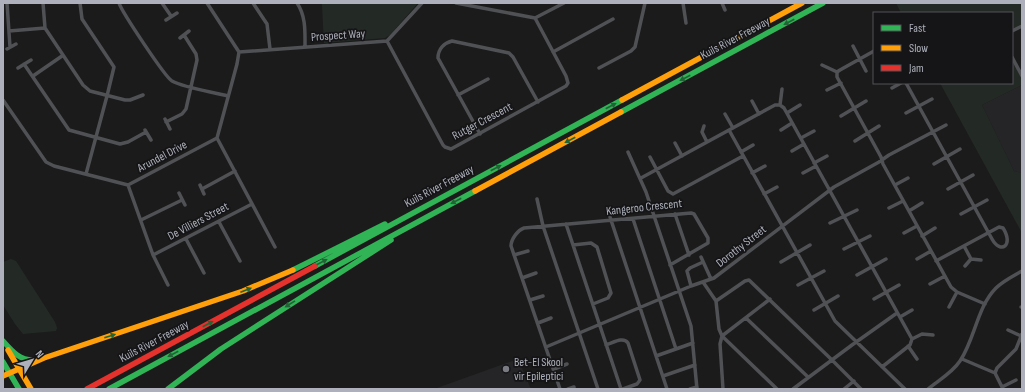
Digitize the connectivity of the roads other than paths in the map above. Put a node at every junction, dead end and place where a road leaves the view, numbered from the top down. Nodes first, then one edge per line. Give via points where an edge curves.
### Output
1 (7, 3) edge
2 (43, 3) edge
3 (80, 3) edge
4 (119, 3) edge
5 (162, 3) edge
6 (207, 3) edge
7 (253, 3) edge
8 (297, 3) edge
9 (422, 3) edge
10 (456, 3) edge
11 (564, 3) edge
12 (645, 3) edge
13 (683, 3) edge
14 (722, 3) edge
15 (802, 3) edge
16 (823, 3) edge
17 (725, 10) dead end
18 (177, 13) dead end
19 (171, 16) junction
20 (535, 18) junction
21 (166, 20) dead end
22 (613, 20) dead end
23 (686, 24) dead end
24 (1022, 26) edge
25 (45, 28) junction
26 (1013, 30) edge
27 (8, 31) junction
28 (189, 31) dead end
29 (387, 41) junction
30 (16, 44) dead end
31 (853, 46) dead end
32 (305, 47) junction
33 (270, 49) junction
34 (239, 52) junction
35 (553, 52) junction
36 (873, 52) edge
37 (62, 56) junction
38 (1013, 58) edge
39 (860, 59) junction
40 (31, 60) dead end
41 (24, 64) junction
42 (822, 65) dead end
43 (18, 68) dead end
44 (599, 68) dead end
45 (866, 71) dead end
46 (837, 72) junction
47 (33, 76) junction
48 (1022, 76) edge
49 (488, 79) dead end
50 (840, 83) junction
51 (899, 84) edge
52 (907, 84) edge
53 (192, 87) junction
54 (892, 88) dead end
55 (782, 89) dead end
56 (827, 90) dead end
57 (143, 95) dead end
58 (458, 95) junction
59 (107, 96) junction
60 (228, 96) junction
61 (932, 99) dead end
62 (3, 100) edge
63 (752, 101) dead end
64 (866, 101) dead end
65 (538, 102) junction
66 (780, 105) junction
67 (800, 105) dead end
68 (919, 106) junction
69 (854, 108) junction
70 (787, 113) junction
71 (906, 113) dead end
72 (725, 114) dead end
73 (758, 114) junction
74 (841, 116) dead end
75 (792, 123) junction
76 (946, 125) dead end
77 (704, 126) dead end
78 (879, 126) dead end
79 (170, 129) dead end
80 (731, 129) junction
81 (781, 130) dead end
82 (814, 131) dead end
83 (933, 132) junction
84 (868, 133) junction
85 (480, 134) junction
86 (96, 138) junction
87 (217, 138) junction
88 (800, 138) junction
89 (151, 140) dead end
90 (855, 141) dead end
91 (707, 142) junction
92 (675, 143) dead end
93 (804, 144) junction
94 (753, 145) dead end
95 (960, 149) dead end
96 (792, 151) dead end
97 (628, 152) dead end
98 (742, 154) junction
99 (682, 156) junction
100 (828, 156) dead end
101 (650, 157) dead end
102 (947, 157) junction
103 (882, 160) junction
104 (815, 164) junction
105 (934, 164) dead end
106 (765, 166) dead end
107 (657, 169) junction
108 (235, 172) junction
109 (752, 172) junction
110 (804, 173) dead end
111 (86, 174) junction
112 (973, 175) dead end
113 (641, 178) junction
114 (908, 178) dead end
115 (961, 182) junction
116 (128, 185) junction
117 (894, 185) junction
118 (777, 187) dead end
119 (948, 189) dead end
120 (829, 190) junction
121 (179, 193) dead end
122 (204, 194) dead end
123 (764, 194) junction
124 (537, 199) dead end
125 (182, 200) junction
126 (987, 200) dead end
127 (903, 201) junction
128 (922, 203) dead end
129 (252, 204) junction
130 (185, 205) dead end
131 (974, 207) junction
132 (889, 208) dead end
133 (857, 210) dead end
134 (608, 211) dead end
135 (909, 211) junction
136 (676, 214) junction
137 (961, 214) dead end
138 (654, 217) junction
139 (844, 217) junction
140 (633, 219) junction
141 (140, 220) junction
142 (400, 220) junction
143 (611, 221) junction
144 (219, 222) junction
145 (830, 223) dead end
146 (566, 224) junction
147 (543, 226) junction
148 (782, 226) junction
149 (917, 226) junction
150 (935, 228) dead end
151 (404, 229) junction
152 (989, 232) junction
153 (904, 233) dead end
154 (870, 236) dead end
155 (922, 236) junction
156 (186, 239) junction
157 (858, 242) junction
158 (573, 245) junction
159 (810, 245) dead end
160 (964, 246) junction
161 (274, 247) dead end
162 (844, 249) dead end
163 (528, 251) dead end
164 (931, 251) junction
165 (797, 253) junction
166 (153, 255) junction
167 (689, 255) junction
168 (514, 256) junction
169 (700, 257) dead end
170 (886, 259) dead end
171 (917, 259) dead end
172 (971, 259) junction
173 (981, 260) dead end
174 (240, 261) dead end
175 (936, 261) junction
176 (703, 262) junction
177 (781, 262) dead end
178 (670, 265) junction
179 (965, 266) dead end
180 (872, 267) junction
181 (824, 271) dead end
182 (1022, 271) edge
183 (204, 273) dead end
184 (536, 273) dead end
185 (857, 275) dead end
186 (944, 276) junction
187 (522, 278) junction
188 (811, 278) junction
189 (711, 280) junction
190 (703, 282) junction
191 (930, 284) dead end
192 (168, 285) dead end
193 (798, 285) dead end
194 (899, 285) dead end
195 (691, 286) junction
196 (679, 291) junction
197 (886, 292) junction
198 (957, 292) junction
199 (543, 296) dead end
200 (838, 296) dead end
201 (659, 299) junction
202 (770, 299) junction
203 (874, 299) dead end
204 (530, 300) junction
205 (716, 301) junction
206 (592, 304) junction
207 (825, 304) junction
208 (985, 304) junction
209 (640, 307) junction
210 (949, 307) dead end
211 (814, 310) dead end
212 (912, 310) dead end
213 (897, 313) junction
214 (900, 317) junction
215 (551, 318) dead end
216 (746, 318) junction
217 (538, 323) junction
218 (599, 325) junction
219 (1008, 330) dead end
220 (579, 333) junction
221 (933, 335) dead end
222 (1022, 335) edge
223 (722, 336) junction
224 (912, 339) junction
225 (3, 341) edge
226 (856, 342) junction
227 (693, 343) junction
228 (606, 345) junction
229 (908, 346) junction
230 (546, 347) junction
231 (676, 349) junction
232 (656, 356) junction
233 (44, 358) junction
234 (917, 359) dead end
235 (962, 359) junction
236 (832, 360) junction
237 (3, 362) edge
238 (567, 364) dead end
239 (695, 365) junction
240 (882, 366) junction
241 (20, 368) junction
242 (554, 369) junction
243 (10, 373) junction
244 (995, 373) junction
245 (3, 376) edge
246 (663, 376) junction
247 (808, 377) junction
248 (1016, 380) dead end
249 (854, 381) junction
250 (574, 387) dead end
251 (697, 388) edge
252 (1002, 388) edge
253 (19, 389) edge
254 (31, 389) edge
255 (87, 389) edge
256 (109, 389) edge
257 (168, 389) edge
258 (560, 389) edge
259 (568, 389) edge
260 (598, 389) edge
261 (622, 389) edge
262 (667, 389) edge
263 (690, 389) edge
264 (723, 389) edge
265 (777, 389) edge
266 (793, 389) edge
267 (844, 389) edge
268 (861, 389) edge
269 (905, 389) edge
270 (928, 389) edge

1 - 27 street
2 - 25 street
3 - 59 street via 82,19 114,67
4 - 53 street via 168,78
5 - 19 street
6 - 34 street
7 - 33 street via 268,28
8 - 32 street via 304,18
9 - 29 street
10 - 20 street
11 - 20 street
12 - 44 street via 635,47
13 - 23 street
14 - 17 street
142 -> 15 main road, Kuils River Freeway
16 -> 151 main road, Kuils River Freeway
18 - 19 street
19 - 21 street
20 - 35 street, Rutger Crescent
22 - 35 street
24 - 26 street
25 - 27 street
25 - 37 street
27 - 30 street via 8,48
28 - 53 street via 182,36 197,57
29 - 32 street, Prospect Way
29 - 85 street, Rutger Crescent via 445,148 451,149
31 - 39 street
32 - 33 street, Prospect Way
33 - 34 street, Prospect Way
34 - 60 street
35 - 65 street, Rutger Crescent via 568,83 564,88
36 - 39 street
37 - 47 street
37 - 59 street via 86,88
38 - 48 street
39 - 45 street
39 - 46 street
40 - 41 street
41 - 43 street
41 - 47 street
42 - 46 street
46 - 50 street
47 - 86 street via 72,132
49 - 58 street
50 - 56 street
50 - 69 street
51 - 54 street
52 - 68 street
53 - 60 street
53 - 79 street via 186,109 182,114 165,121
55 - 66 street
57 - 59 street via 130,100
58 - 65 street via 438,58 440,49 452,41 509,53
58 - 85 street
59 - 86 street
60 - 87 street
61 - 68 street
62 - 111 street, Arundel Drive via 46,162
63 - 73 street
64 - 69 street
65 - 85 street, Rutger Crescent
66 - 70 street
66 - 73 street via 777,104
67 - 70 street
68 - 71 street
68 - 83 street
69 - 74 street
69 - 84 street
70 - 75 street
72 - 80 street
73 - 80 street
75 - 81 street
75 - 88 street
76 - 83 street, Dorothy Street
77 - 91 street via 702,132
78 - 84 street
80 - 91 street
80 - 98 street
82 - 88 street
83 - 102 street
83 - 103 street, Dorothy Street
84 - 90 street
84 - 103 street
86 - 89 street via 124,144 146,131
86 - 111 street
87 - 108 street
87 - 116 street, Arundel Drive
88 - 93 street
91 - 99 street
92 - 99 street
93 - 96 street
93 - 104 street
94 - 98 street
95 - 102 street
97 - 113 street
98 - 107 street via 675,194 668,192
98 - 109 street
99 - 107 street
100 - 104 street
101 - 107 street
102 - 105 street
102 - 115 street
103 - 117 street
103 - 120 street, Dorothy Street
104 - 110 street
104 - 120 street
106 - 109 street
107 - 113 street
108 - 122 street via 201,187
108 - 129 street
109 - 123 street
111 - 116 street, Arundel Drive
112 - 115 street
113 - 138 street
114 - 117 street
115 - 119 street
115 - 131 street
116 - 141 street
117 - 127 street
118 - 123 street
120 - 139 street
120 - 148 street, Dorothy Street
121 - 125 street
123 - 148 street
124 - 147 street
125 - 130 street
125 - 141 street
126 - 131 street
127 - 132 street
127 - 135 street
128 - 135 street
129 - 144 street, De Villiers Street
129 - 161 street
131 - 137 street
131 - 152 street
133 - 139 street
134 - 143 street
135 - 149 street
136 - 138 street, Kangeroo Crescent
136 - 167 street
136 - 167 street, Kangeroo Crescent via 694,214 708,239 706,245
138 - 140 street, Kangeroo Crescent
138 - 178 street
139 - 145 street
139 - 157 street
140 - 143 street, Kangeroo Crescent
140 - 201 street
141 - 166 street
233 -> 142 main road via 243,291 282,275 376,228
255 -> 142 main road, Kuils River Freeway
143 - 146 street, Kangeroo Crescent
143 - 209 street
144 - 156 street, De Villiers Street
144 - 174 street
146 - 147 street, Kangeroo Crescent
146 - 158 street
147 - 168 street, Kangeroo Crescent via 520,230 511,243
147 - 220 street
148 - 165 street
148 - 189 street, Dorothy Street
149 - 153 street
149 - 155 street
150 - 155 street
151 -> 256 main road, Kuils River Freeway
151 -> 257 main road via 382,246 266,319
152 - 152 street via 997,246 1007,244 1008,237 1002,228
152 - 160 street
154 - 157 street
155 - 164 street
156 - 166 street, De Villiers Street
156 - 183 street
157 - 162 street
157 - 180 street
158 - 206 street
158 - 206 street via 591,243 597,247 611,293 608,298
159 - 165 street
160 - 172 street
160 - 175 street
163 - 168 street
164 - 171 street
164 - 175 street
165 - 177 street
165 - 188 street
166 - 192 street
167 - 178 street, Kangeroo Crescent
168 - 187 street
169 - 176 street
170 - 180 street
172 - 173 street
172 - 179 street
175 - 186 street
176 - 189 street
176 - 195 street via 687,271
178 - 196 street
180 - 185 street
180 - 197 street
181 - 188 street
182 - 208 street via 997,287
184 - 187 street
186 - 191 street
186 - 198 street
187 - 204 street
188 - 193 street
188 - 207 street
189 - 190 street, Dorothy Street
190 - 195 street, Dorothy Street
190 - 205 street
194 - 197 street
195 - 196 street, Dorothy Street
196 - 201 street, Dorothy Street
196 - 227 street via 691,326
197 - 203 street
197 - 213 street
198 - 208 street
198 - 210 street
199 - 204 street
200 - 207 street
201 - 209 street, Dorothy Street
201 - 231 street
202 - 205 street via 748,280
202 - 216 street
202 - 236 street
204 - 217 street
205 - 223 street
206 - 218 street
207 - 211 street
207 - 226 street via 836,323
208 - 235 street
209 - 218 street, Dorothy Street
209 - 232 street
212 - 214 street
213 - 214 street
213 - 226 street
214 - 224 street
215 - 217 street
216 - 223 street
216 - 247 street
217 - 230 street
218 - 220 street, Dorothy Street
218 - 228 street
219 - 222 street
220 - 230 street, Dorothy Street
220 - 260 street
221 - 224 street via 922,334
222 - 244 street via 1016,349
223 - 264 street via 720,344
223 - 265 street
224 - 229 street
225 - 233 main road via 20,359
225 - 241 main road
226 - 236 street
226 - 240 street
227 - 231 street
227 - 239 street
228 - 261 street
228 - 261 street via 622,339 628,343 640,380 637,384
229 - 234 street
229 - 240 street
230 - 242 street
231 - 232 street
232 - 246 street
233 - 241 main road
235 - 244 street
235 - 270 street via 953,370
236 - 247 street
236 - 249 street
237 - 243 main road
238 - 242 street
239 - 246 street
239 - 251 street
240 - 269 street
241 - 243 main road
241 - 254 main road
242 - 258 street
243 - 245 main road
243 - 253 main road
244 - 252 street
246 - 262 street
247 - 266 street
248 - 252 street
249 - 267 street
249 - 268 street
250 - 259 street
251 - 263 street

